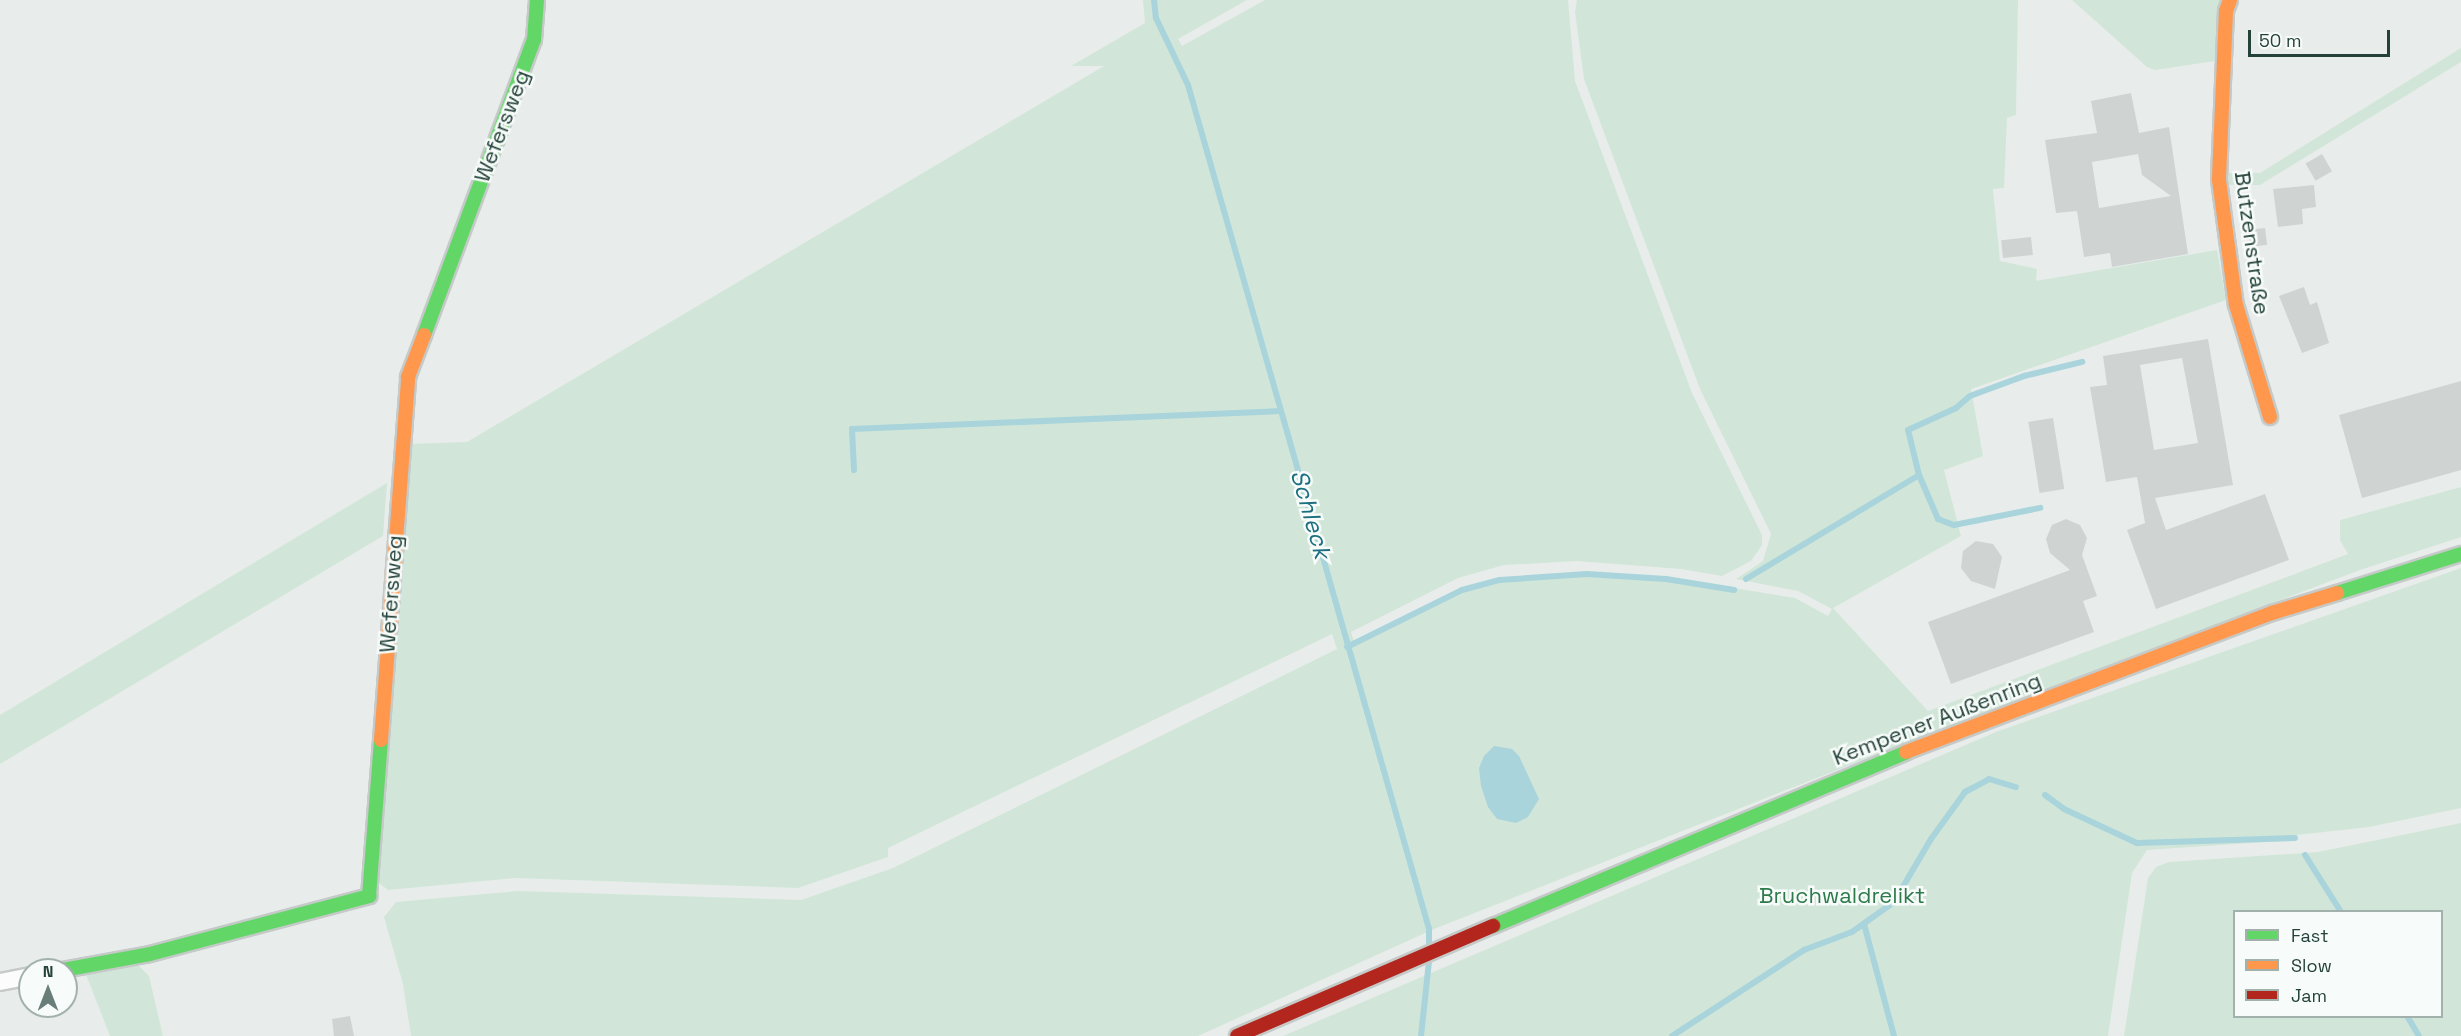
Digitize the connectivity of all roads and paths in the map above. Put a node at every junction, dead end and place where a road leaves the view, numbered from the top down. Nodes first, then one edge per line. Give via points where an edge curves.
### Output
1 (537, 0) edge
2 (2230, 0) edge
3 (2270, 417) dead end
4 (2461, 554) edge
5 (78, 967) edge
6 (18, 978) edge
7 (0, 982) edge
8 (1237, 1036) edge

1 - 5 street, Wefersweg via 534,40 408,377 369,896 150,954
2 - 3 street, Butzenstraße via 2226,11 2219,180 2236,305
4 - 8 street, Kempener Außenring via 2272,613 1979,723 1736,821
6 - 7 street

